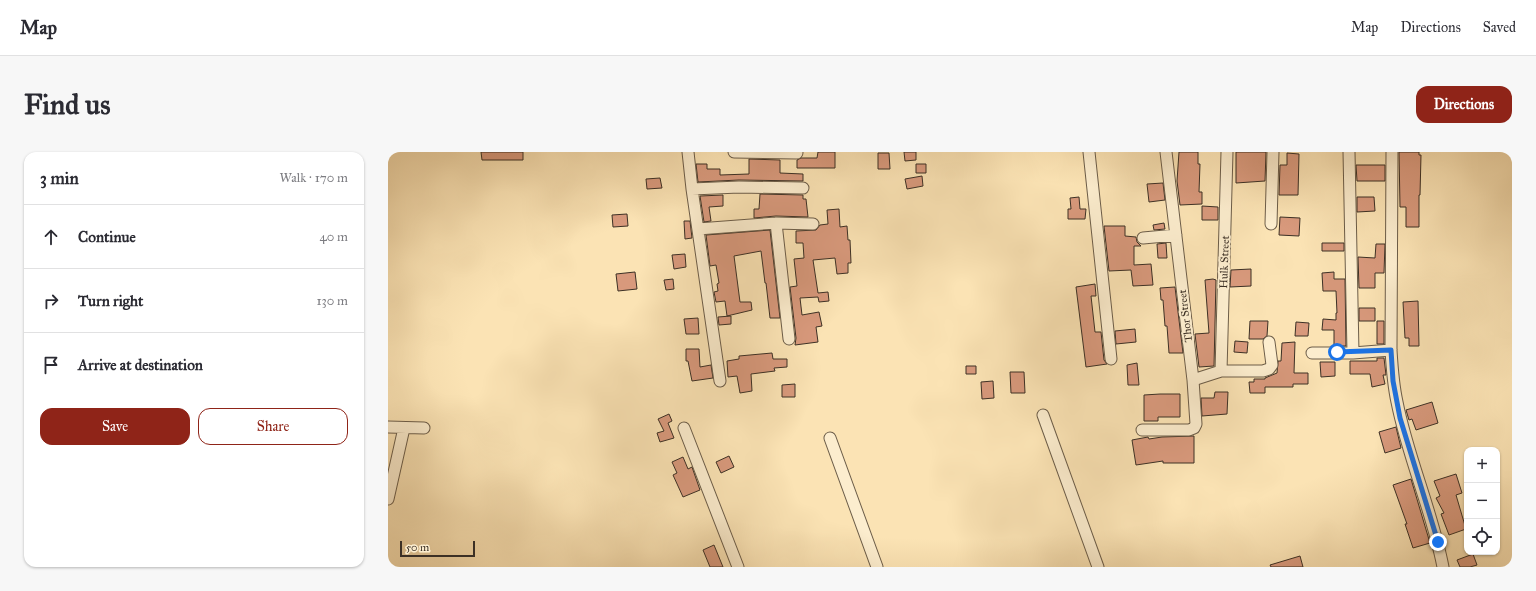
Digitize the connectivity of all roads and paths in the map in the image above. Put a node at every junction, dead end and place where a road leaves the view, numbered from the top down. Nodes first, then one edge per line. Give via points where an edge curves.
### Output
1 (688, 152) edge
2 (734, 152) edge
3 (1089, 152) edge
4 (1166, 152) edge
5 (1227, 152) edge
6 (1273, 152) edge
7 (1349, 152) edge
8 (1392, 152) edge
9 (797, 153) dead end
10 (803, 188) dead end
11 (692, 189) junction
12 (776, 222) junction
13 (813, 224) dead end
14 (1271, 224) dead end
15 (698, 229) junction
16 (1176, 235) junction
17 (1143, 238) dead end
18 (789, 339) dead end
19 (1269, 342) dead end
20 (1391, 350) junction
21 (1312, 353) dead end
22 (1353, 353) junction
23 (1111, 359) dead end
24 (1221, 371) junction
25 (1193, 380) junction
26 (720, 381) dead end
27 (1043, 415) dead end
28 (388, 428) edge
29 (404, 428) junction
30 (424, 428) dead end
31 (684, 428) dead end
32 (1142, 430) dead end
33 (830, 438) dead end
34 (389, 486) edge
35 (388, 499) edge
36 (738, 567) edge
37 (877, 567) edge
38 (1098, 567) edge
39 (1443, 567) edge

1 - 11 street
2 - 9 street
3 - 23 street
4 - 16 street, Thor Street
5 - 24 street, Hulk Street
6 - 14 street
7 - 22 street
8 - 20 street
10 - 11 street
11 - 15 street
12 - 13 street
12 - 15 street
12 - 18 street
15 - 26 street
16 - 17 street
16 - 25 street, Thor Street
19 - 24 street via 1272,365 1269,369
20 - 22 street
20 - 39 street via 1393,381 1400,418 1434,524
21 - 22 street
24 - 25 street
25 - 32 street, Thor Street via 1196,424 1194,428
27 - 38 street
28 - 29 street
29 - 30 street
29 - 34 street
31 - 36 street
33 - 37 street
34 - 35 street

